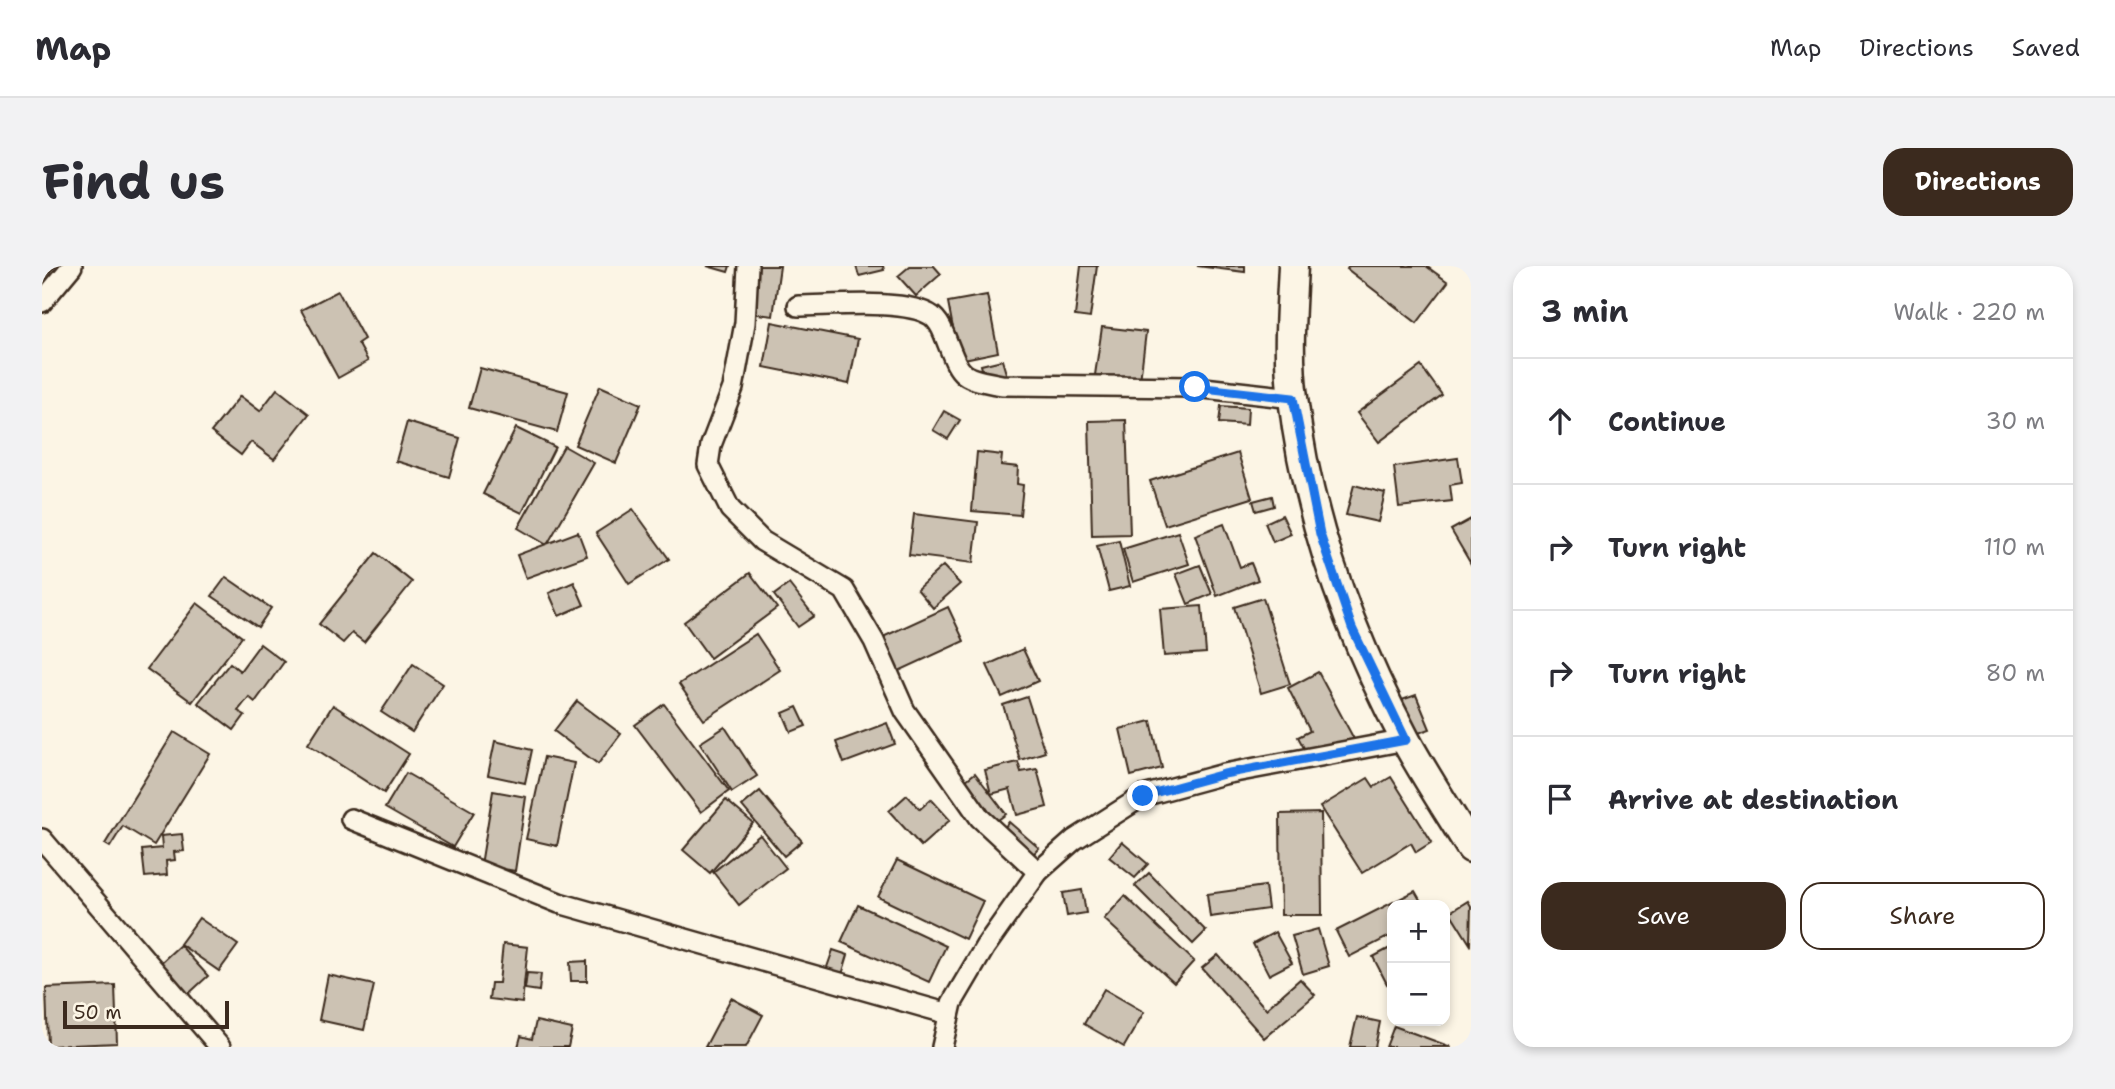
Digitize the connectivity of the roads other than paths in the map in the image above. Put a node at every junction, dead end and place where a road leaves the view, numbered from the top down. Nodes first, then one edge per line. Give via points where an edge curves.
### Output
1 (72, 266) edge
2 (748, 266) edge
3 (1293, 266) edge
4 (42, 302) edge
5 (798, 306) dead end
6 (1293, 398) junction
7 (1406, 740) junction
8 (351, 819) dead end
9 (42, 839) edge
10 (1471, 848) edge
11 (1038, 872) junction
12 (949, 1014) junction
13 (220, 1047) edge
14 (942, 1047) edge

1 - 4 street
2 - 11 street via 745,323 733,388 711,445 708,466 730,509 762,541 844,590 874,641 905,711 980,818
3 - 6 street
5 - 6 street via 920,310 939,323 961,373 982,382 1195,387
6 - 7 street via 1320,534 1352,628
7 - 10 street
7 - 11 street via 1224,774 1143,796 1074,841
8 - 12 street via 559,903
9 - 13 street
11 - 12 street via 985,947
12 - 14 street

